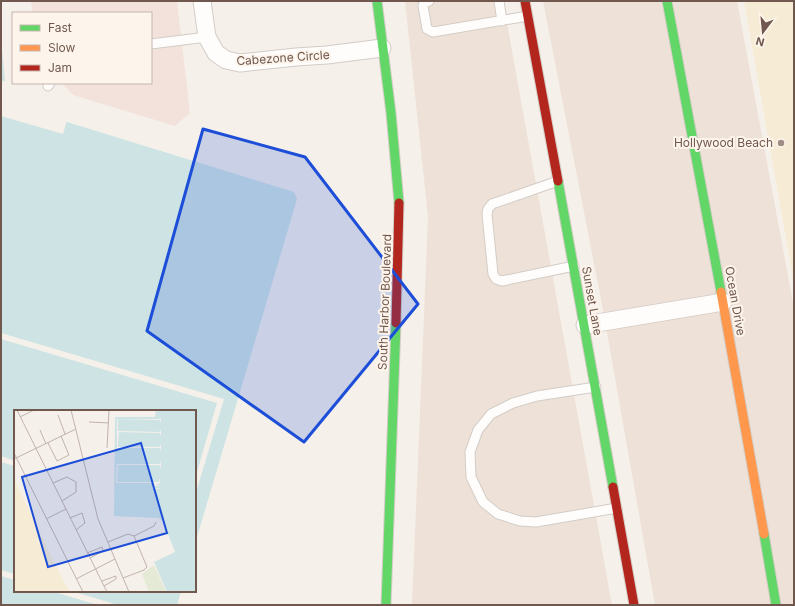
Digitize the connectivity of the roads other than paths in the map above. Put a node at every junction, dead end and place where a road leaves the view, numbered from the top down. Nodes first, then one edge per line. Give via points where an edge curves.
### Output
1 (202, 1) edge
2 (377, 1) edge
3 (429, 1) edge
4 (499, 1) edge
5 (525, 1) edge
6 (667, 1) edge
7 (528, 16) junction
8 (502, 21) junction
9 (207, 37) junction
10 (152, 44) edge
11 (382, 48) junction
12 (558, 181) junction
13 (574, 266) junction
14 (723, 302) junction
15 (585, 325) junction
16 (596, 387) junction
17 (617, 508) junction
18 (386, 605) edge
19 (634, 605) edge
20 (776, 605) edge

1 - 9 street, Cabezone Circle
2 - 11 street, South Harbor Boulevard
3 - 8 lane via 423,6 427,28 434,32
4 - 8 lane
5 - 7 street, Sunset Lane
6 - 14 street, Ocean Drive
7 - 8 lane
7 - 12 street, Sunset Lane
9 - 10 lane
9 - 11 street, Cabezone Circle via 216,53 226,60 240,63
11 - 18 street, South Harbor Boulevard via 398,179 400,222
12 - 13 street, Sunset Lane
12 - 13 lane via 492,204 488,209 493,274 496,279 502,281
13 - 15 street, Sunset Lane
14 - 15 street
14 - 20 street, Ocean Drive
15 - 16 street, Sunset Lane
16 - 17 street, Sunset Lane
16 - 17 lane via 537,396 513,403 491,414 478,430 470,452 471,477 483,502 498,514 520,521 536,522
17 - 19 street, Sunset Lane

